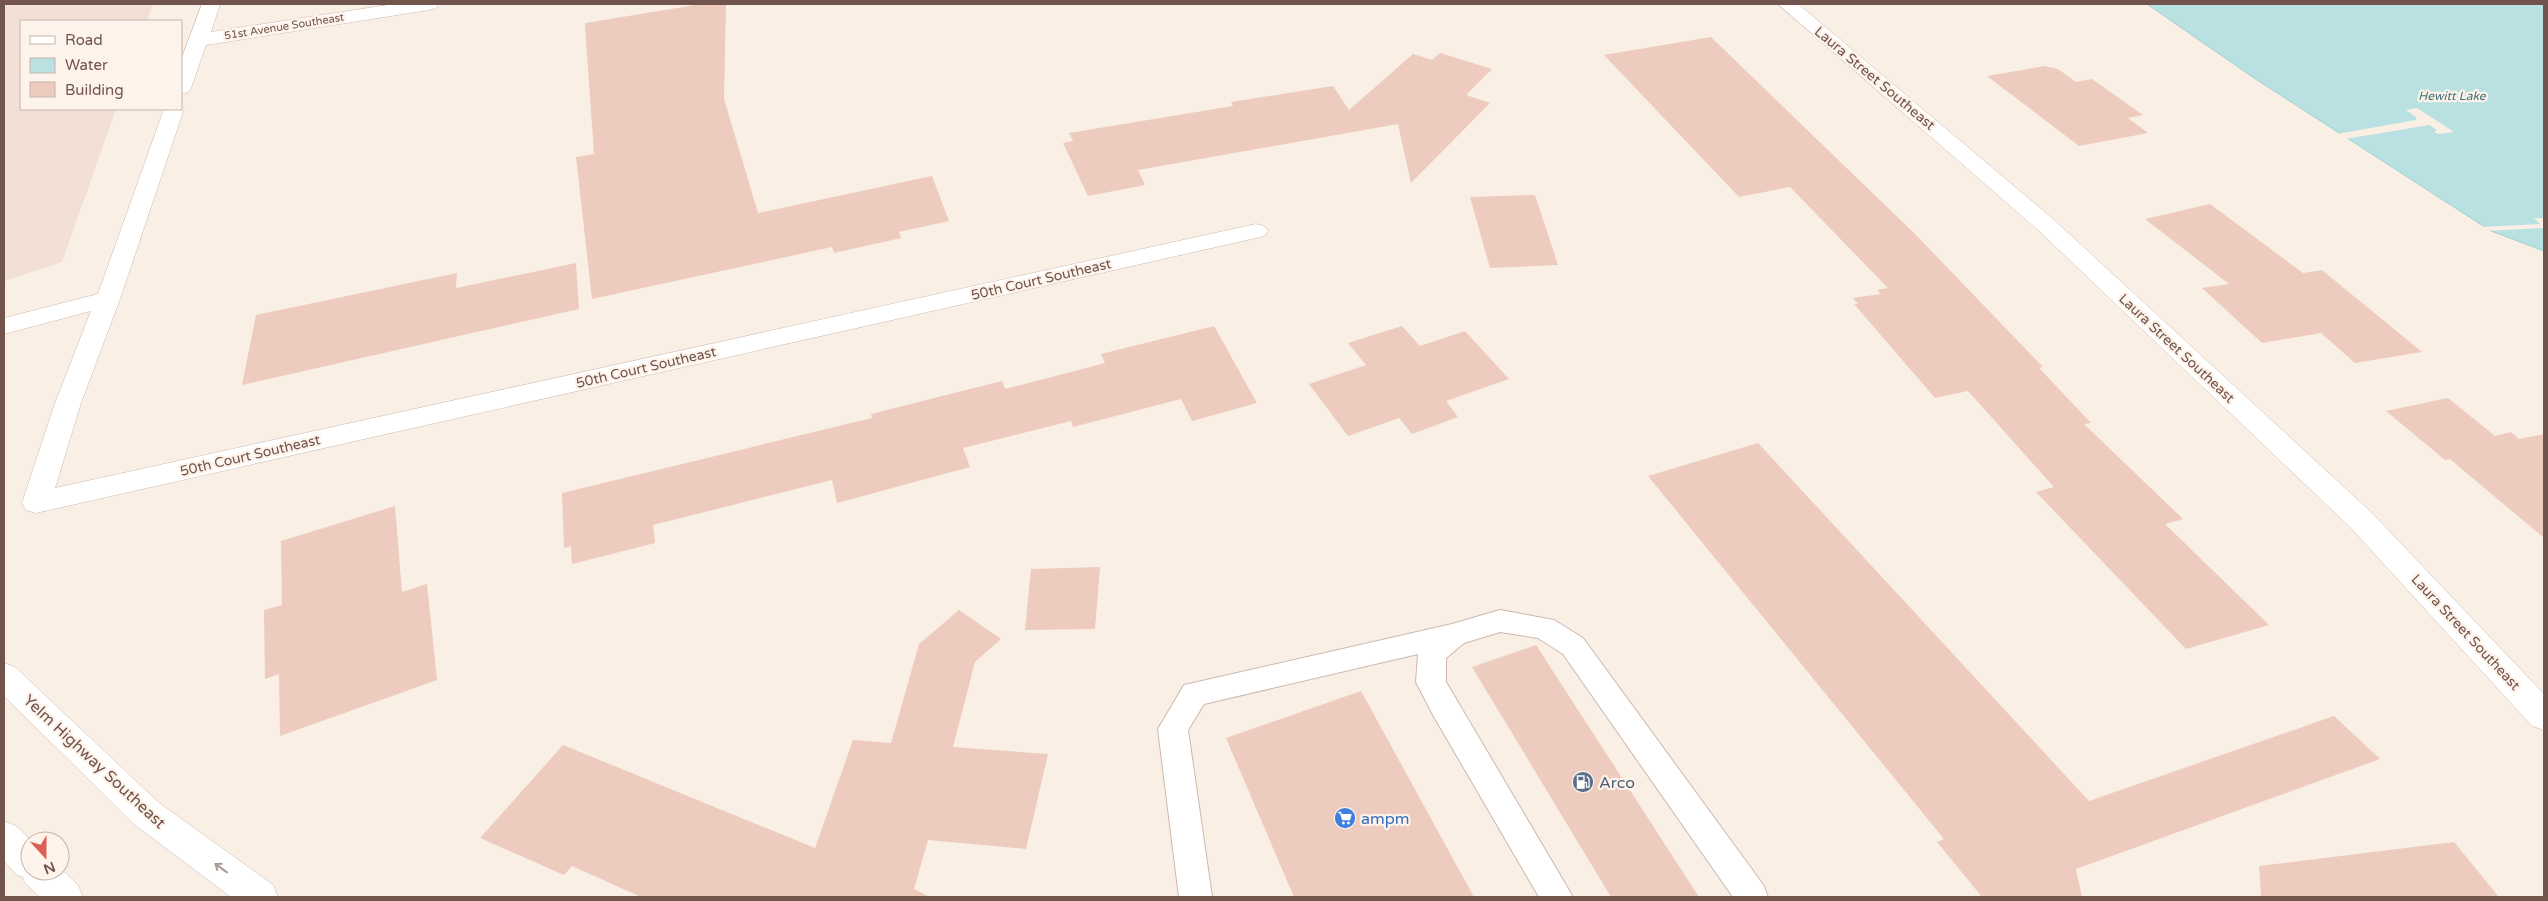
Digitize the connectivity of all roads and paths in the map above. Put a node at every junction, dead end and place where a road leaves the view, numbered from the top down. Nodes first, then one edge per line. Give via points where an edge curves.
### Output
1 (211, 4) edge
2 (429, 4) edge
3 (1787, 4) edge
4 (198, 40) junction
5 (182, 85) edge
6 (174, 110) edge
7 (1256, 231) dead end
8 (108, 298) junction
9 (4, 326) edge
10 (1455, 634) junction
11 (4, 676) edge
12 (2544, 716) edge
13 (4, 837) edge
14 (20, 853) edge
15 (48, 881) edge
16 (65, 897) edge
17 (260, 897) edge
18 (1195, 897) edge
19 (1556, 897) edge
20 (1752, 897) edge

1 - 4 street
2 - 4 street, 51st Avenue Southeast
3 - 12 street, Laura Street Southeast via 2045,224 2362,520
4 - 5 street
6 - 8 street
7 - 8 street, 50th Court Southeast via 36,503 68,403
8 - 9 street
10 - 18 lane via 1194,694 1173,729
10 - 19 lane via 1432,653 1431,682 1442,706
10 - 20 lane via 1500,621 1544,628 1573,646
17 -> 11 street, Yelm Highway Southeast via 146,813
13 - 14 street
15 - 16 street

